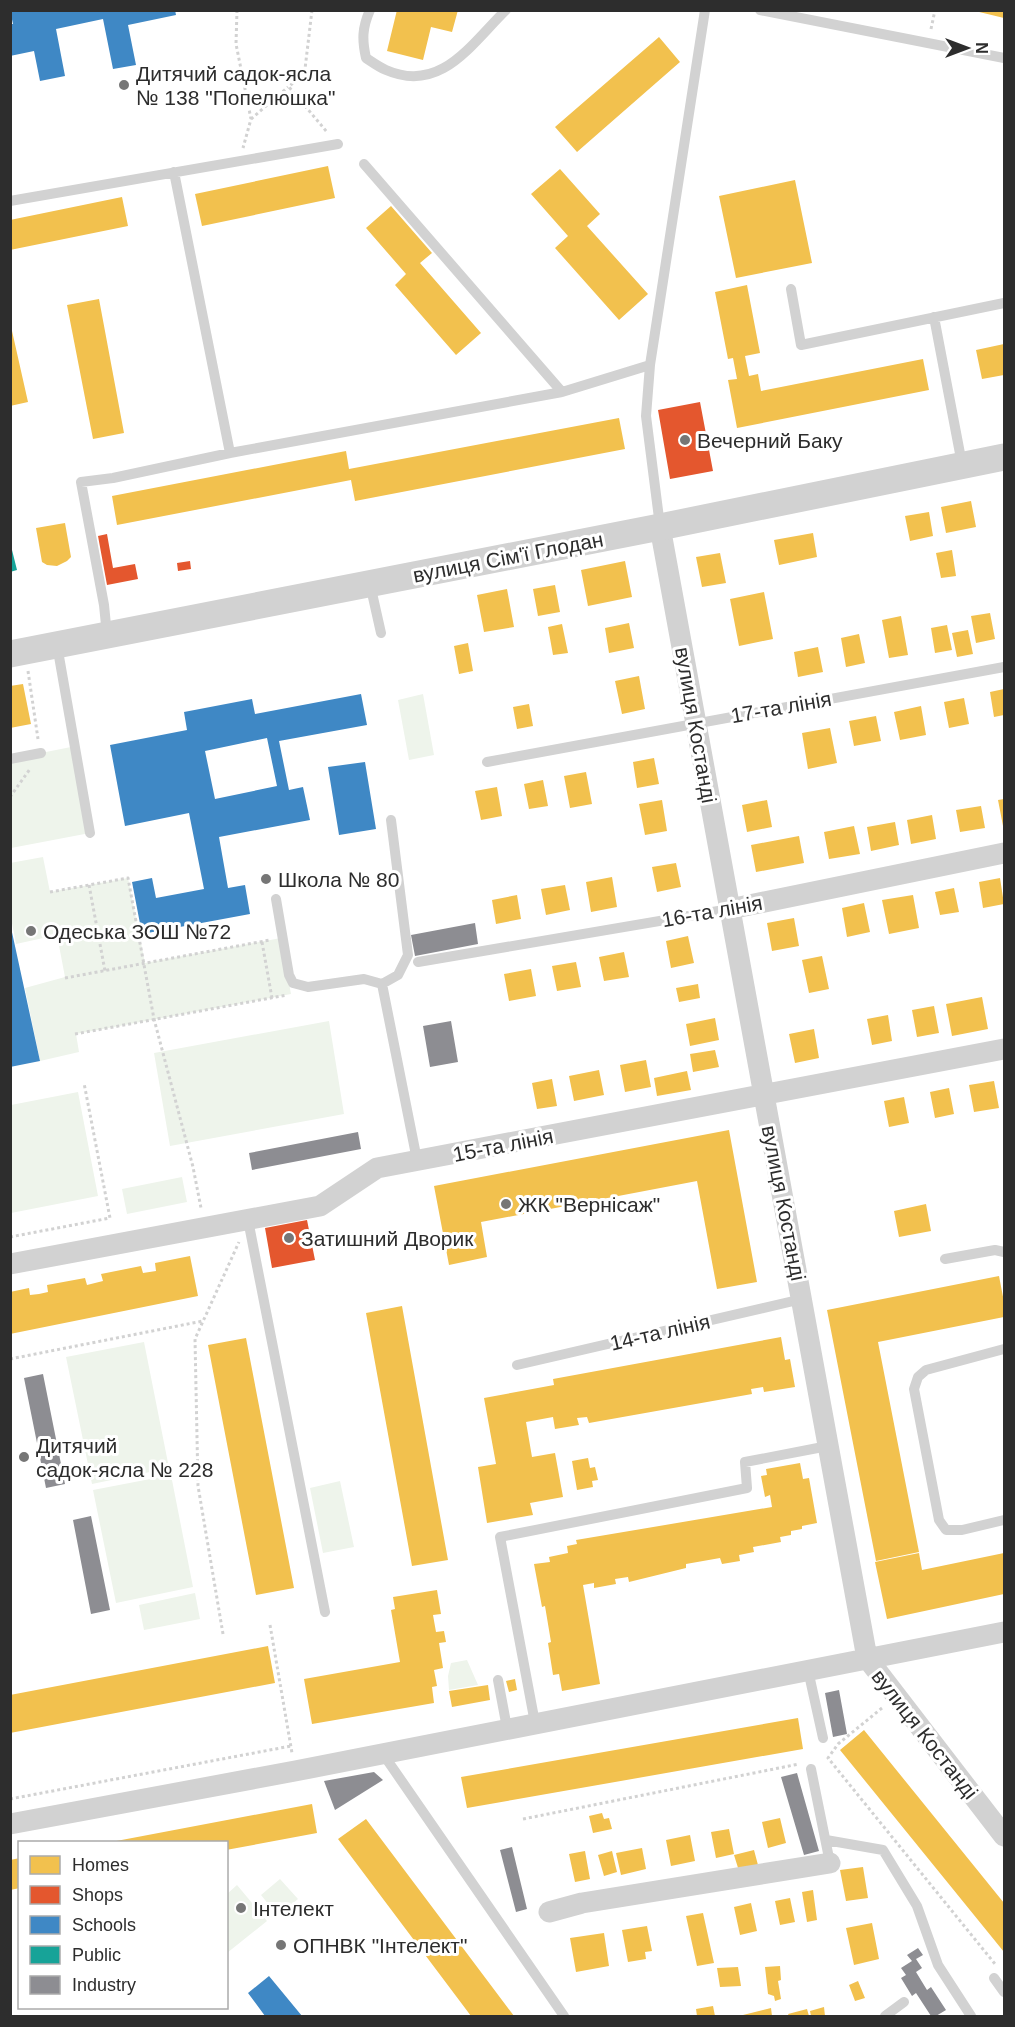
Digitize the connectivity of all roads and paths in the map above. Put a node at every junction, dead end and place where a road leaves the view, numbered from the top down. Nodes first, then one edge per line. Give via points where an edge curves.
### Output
1 (237, 10) edge
2 (312, 10) edge
3 (370, 10) edge
4 (506, 10) edge
5 (705, 10) edge
6 (760, 10) edge
7 (935, 10) edge
8 (927, 43) junction
9 (1005, 58) edge
10 (289, 87) junction
11 (251, 119) junction
12 (338, 144) joint
13 (239, 161) junction
14 (364, 164) dead end
15 (174, 172) junction
16 (10, 201) edge
17 (791, 289) dead end
18 (1005, 303) edge
19 (934, 317) junction
20 (650, 365) junction
21 (562, 392) junction
22 (230, 453) junction
23 (1005, 457) edge
24 (962, 465) junction
25 (660, 527) junction
26 (370, 584) junction
27 (381, 633) dead end
28 (107, 635) junction
29 (57, 644) junction
30 (19, 663) edge
31 (1005, 667) edge
32 (696, 722) junction
33 (41, 753) junction
34 (10, 759) edge
35 (487, 762) dead end
36 (10, 797) edge
37 (391, 820) dead end
38 (90, 833) dead end
39 (1005, 853) edge
40 (89, 885) junction
41 (50, 892) dead end
42 (276, 899) dead end
43 (730, 909) junction
44 (271, 940) dead end
45 (262, 942) junction
46 (418, 962) dead end
47 (144, 963) junction
48 (105, 970) junction
49 (65, 978) dead end
50 (382, 984) junction
51 (291, 994) dead end
52 (272, 998) junction
53 (154, 1019) junction
54 (75, 1034) dead end
55 (1005, 1049) edge
56 (84, 1083) dead end
57 (764, 1095) junction
58 (417, 1160) junction
59 (248, 1220) junction
60 (204, 1228) junction
61 (10, 1237) edge
62 (1005, 1252) edge
63 (945, 1259) dead end
64 (10, 1264) edge
65 (802, 1299) junction
66 (204, 1320) junction
67 (1005, 1349) edge
68 (10, 1359) edge
69 (517, 1365) dead end
70 (828, 1446) junction
71 (1005, 1520) edge
72 (326, 1612) dead end
73 (270, 1625) dead end
74 (1005, 1632) edge
75 (223, 1634) dead end
76 (867, 1658) junction
77 (808, 1670) junction
78 (496, 1687) dead end
79 (897, 1696) junction
80 (535, 1723) junction
81 (507, 1728) junction
82 (823, 1738) joint
83 (291, 1746) junction
84 (384, 1754) junction
85 (828, 1758) junction
86 (819, 1760) dead end
87 (799, 1764) dead end
88 (811, 1769) dead end
89 (295, 1771) junction
90 (10, 1799) edge
91 (523, 1819) dead end
92 (10, 1824) edge
93 (1005, 1836) edge
94 (826, 1840) junction
95 (830, 1863) joint
96 (549, 1912) dead end
97 (994, 1978) joint
98 (1005, 1992) edge
99 (904, 2002) dead end
100 (564, 2016) edge
101 (885, 2016) edge
102 (971, 2016) edge

1 - 11 path via 236,44
2 - 10 path via 305,69
3 - 4 lane via 362,41 366,58 386,70 425,76 452,64
5 - 20 lane
6 - 8 lane
7 - 8 path
8 - 9 lane
10 - 11 path
10 - 12 path
11 - 13 path
12 - 13 lane
13 - 15 lane
14 - 21 lane
15 - 16 lane
15 - 22 lane
17 - 19 lane via 801,345
18 - 19 lane
19 - 24 lane
20 - 21 lane
20 - 25 lane via 646,416
21 - 22 lane
22 - 28 lane via 81,482
23 - 24 street, вулиця Сім'ї Глодан
24 - 25 street, вулиця Сім'ї Глодан
25 - 26 street, вулиця Сім'ї Глодан
25 - 32 street, вулиця Костанді
26 - 27 lane
26 - 28 street, вулиця Сім'ї Глодан
28 - 29 street, вулиця Сім'ї Глодан
29 - 30 street, вулиця Сім'ї Глодан
29 - 38 lane
30 - 33 path
31 - 32 lane, 17-та лінія
32 - 35 lane, 17-та лінія
32 - 43 street, вулиця Костанді
33 - 34 lane
33 - 36 path
37 - 50 lane via 408,955 398,975
39 - 43 street, 16-та лінія
40 - 41 path
40 - 47 path via 128,878
40 - 48 path
42 - 50 lane via 293,982 308,987 364,979
43 - 46 lane, 16-та лінія
43 - 57 street, вулиця Костанді
44 - 45 path
45 - 47 path
45 - 52 path
47 - 48 path
47 - 53 path
48 - 49 path
50 - 58 lane
51 - 52 path
52 - 53 path
53 - 54 path
53 - 60 path via 193,1167
55 - 57 street, 15-та лінія
56 - 61 path via 110,1218
57 - 58 street, 15-та лінія
57 - 65 street, вулиця Костанді
58 - 59 street, 15-та лінія via 377,1168 321,1206
59 - 60 street, 15-та лінія
59 - 66 path
59 - 72 lane
60 - 64 street, 15-та лінія
62 - 63 lane via 995,1250
65 - 69 lane, 14-та лінія
65 - 70 street, вулиця Костанді
66 - 68 path
66 - 75 path via 195,1340 198,1486
67 - 71 lane via 926,1370 918,1377 914,1389 939,1520 946,1530
70 - 76 street, вулиця Костанді
70 - 80 lane via 745,1462 747,1488 500,1537
73 - 83 path
74 - 76 street
76 - 77 street
76 - 79 street, вулиця Костанді
77 - 80 street
77 - 82 lane
78 - 81 lane
79 - 85 path via 838,1744
79 - 93 street, вулиця Костанді
80 - 81 street
81 - 84 street
82 - 85 path
83 - 89 path
83 - 90 path
84 - 89 street
84 - 100 lane
85 - 86 path
85 - 97 path via 1001,1972
87 - 91 path
88 - 94 lane
89 - 92 street
94 - 95 lane
94 - 102 lane via 883,1850 917,1906 938,1965
95 - 96 street
97 - 98 lane
99 - 101 lane

